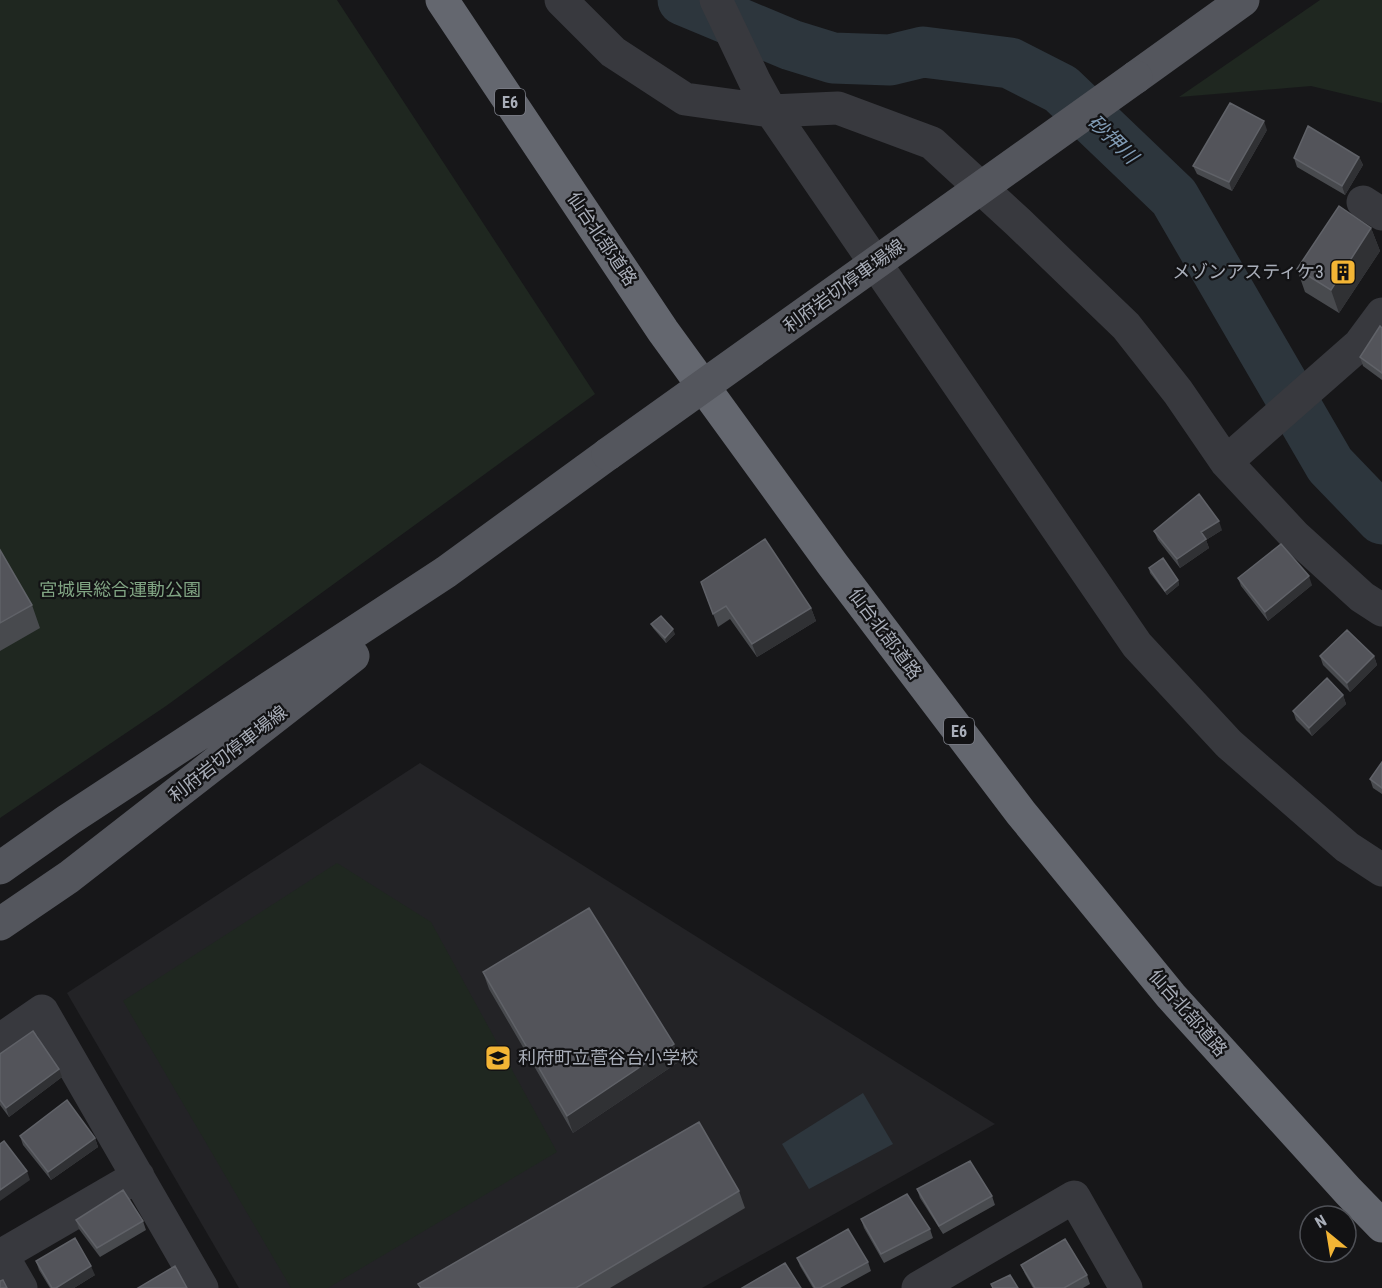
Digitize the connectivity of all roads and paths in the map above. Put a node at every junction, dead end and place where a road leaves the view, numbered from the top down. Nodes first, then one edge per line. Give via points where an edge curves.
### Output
1 (442, 0) edge
2 (561, 0) edge
3 (716, 0) edge
4 (1243, 0) edge
5 (771, 111) junction
6 (1382, 314) edge
7 (1226, 462) junction
8 (446, 572) junction
9 (1382, 610) edge
10 (0, 868) edge
11 (1382, 870) edge
12 (0, 924) edge
13 (0, 1040) edge
14 (138, 1176) junction
15 (1382, 1226) edge
16 (1, 1256) edge
17 (21, 1288) edge
18 (202, 1288) edge
19 (918, 1288) edge
20 (1126, 1288) edge

1 - 15 highway, 仙台北部道路 / E6 via 669,341 833,566 1021,813 1171,996
2 - 5 street via 613,52 685,99
3 - 5 street
4 - 8 main road, 利府岩切停車場線, bridge
5 - 7 street via 838,108 932,143 1126,326
5 - 11 street via 1137,645 1229,744 1347,847
6 - 7 street via 1359,345
7 - 9 street via 1294,536
8 - 10 main road, 利府岩切停車場線
8 - 12 main road, 利府岩切停車場線 via 366,647 69,877
13 - 14 street via 42,1011
14 - 16 street
14 - 18 street
16 - 17 street
19 - 20 street via 1074,1197

